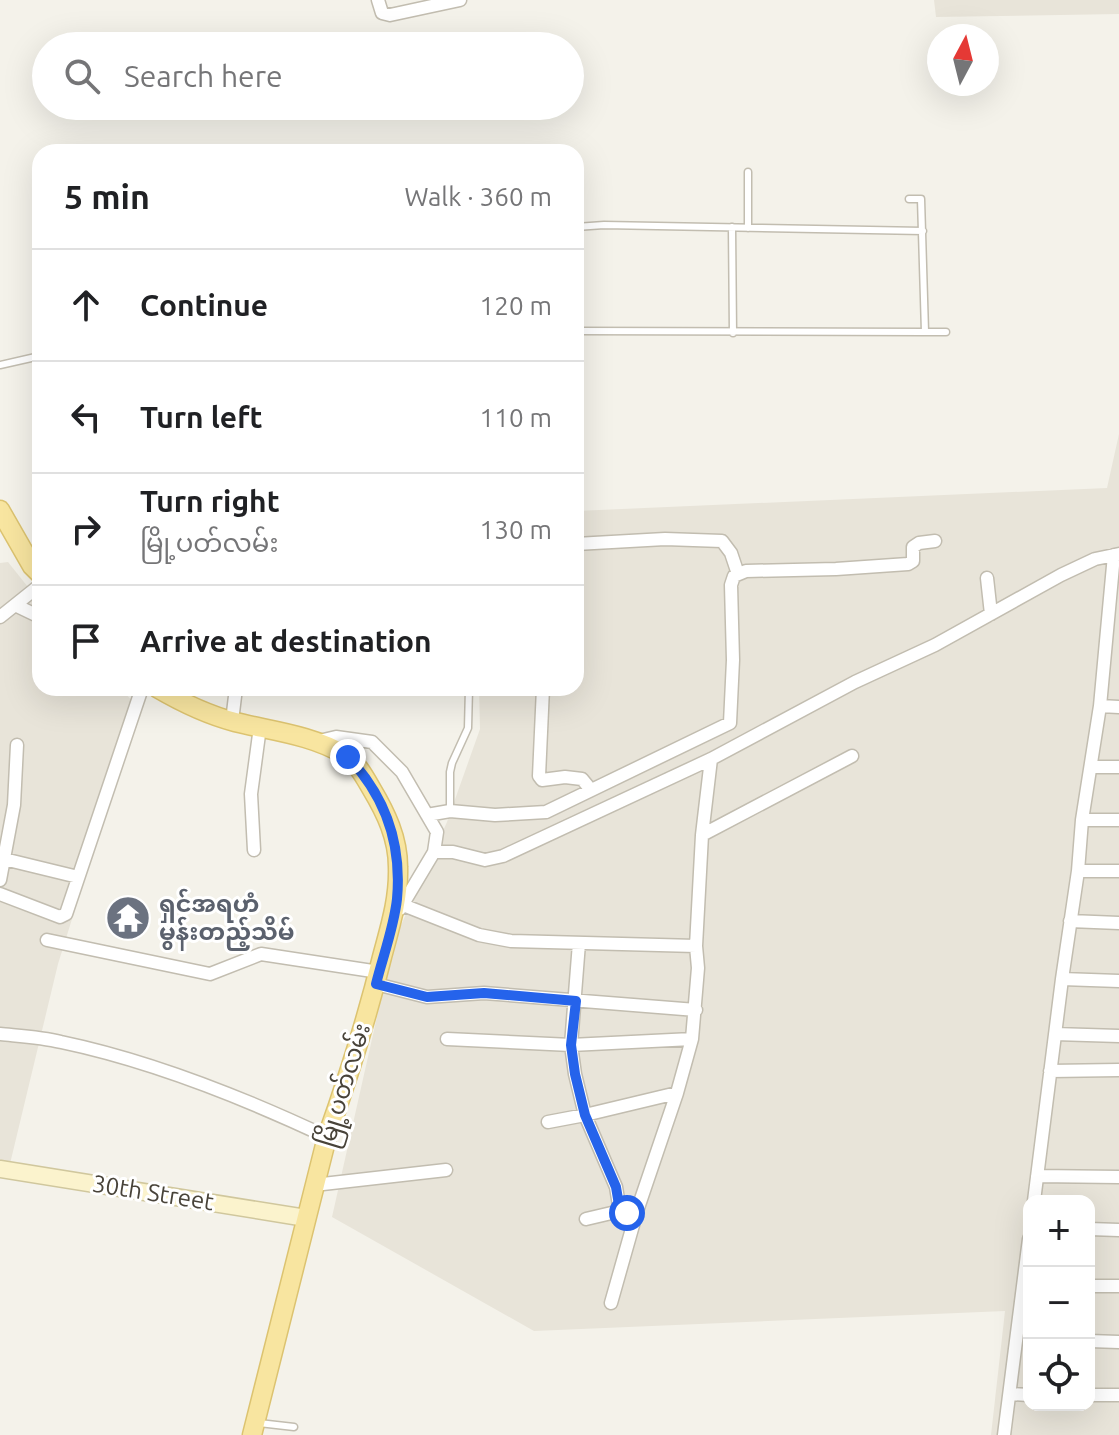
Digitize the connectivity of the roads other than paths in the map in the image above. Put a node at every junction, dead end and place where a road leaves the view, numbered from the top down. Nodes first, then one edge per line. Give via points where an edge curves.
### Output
1 (378, 0) edge
2 (460, 0) edge
3 (748, 172) dead end
4 (909, 199) dead end
5 (584, 226) edge
6 (732, 227) junction
7 (748, 228) junction
8 (923, 231) junction
9 (584, 331) edge
10 (925, 332) junction
11 (946, 332) dead end
12 (733, 333) junction
13 (32, 358) edge
14 (0, 365) edge
15 (0, 510) edge
16 (935, 541) dead end
17 (584, 544) edge
18 (1117, 555) edge
19 (32, 566) edge
20 (738, 574) junction
21 (987, 578) dead end
22 (32, 591) edge
23 (15, 605) junction
24 (32, 613) edge
25 (991, 614) junction
26 (0, 617) edge
27 (139, 696) edge
28 (173, 696) edge
29 (235, 696) edge
30 (469, 696) edge
31 (543, 696) edge
32 (1100, 706) junction
33 (1119, 707) edge
34 (232, 721) junction
35 (260, 727) junction
36 (319, 741) junction
37 (17, 745) dead end
38 (852, 756) dead end
39 (711, 759) junction
40 (1092, 767) junction
41 (1119, 767) edge
42 (591, 790) junction
43 (450, 811) junction
44 (427, 815) junction
45 (1082, 820) junction
46 (1119, 820) edge
47 (702, 835) junction
48 (254, 850) dead end
49 (434, 852) junction
50 (4, 859) junction
51 (1078, 871) junction
52 (1119, 871) edge
53 (78, 877) junction
54 (0, 880) edge
55 (0, 894) edge
56 (403, 905) junction
57 (1070, 921) junction
58 (1119, 923) edge
59 (391, 926) junction
60 (47, 940) dead end
61 (579, 943) junction
62 (696, 946) junction
63 (378, 978) junction
64 (1062, 979) junction
65 (1119, 981) edge
66 (576, 1001) junction
67 (696, 1010) junction
68 (0, 1034) edge
69 (1055, 1034) junction
70 (1119, 1036) edge
71 (447, 1039) dead end
72 (692, 1039) junction
73 (571, 1045) junction
74 (1119, 1070) edge
75 (1050, 1071) junction
76 (677, 1093) junction
77 (585, 1115) junction
78 (548, 1122) dead end
79 (327, 1137) junction
80 (0, 1169) edge
81 (446, 1170) dead end
82 (1037, 1176) junction
83 (1119, 1177) edge
84 (314, 1185) junction
85 (1035, 1195) edge
86 (620, 1211) junction
87 (637, 1211) junction
88 (306, 1218) junction
89 (586, 1219) dead end
90 (1095, 1229) edge
91 (1119, 1230) edge
92 (1095, 1286) edge
93 (1119, 1286) edge
94 (611, 1303) dead end
95 (1023, 1341) edge
96 (1095, 1341) edge
97 (1119, 1342) edge
98 (1010, 1394) junction
99 (1023, 1395) edge
100 (1095, 1395) edge
101 (1119, 1395) edge
102 (294, 1427) dead end
103 (254, 1429) edge
104 (1004, 1435) edge

1 - 2 street via 382,13 390,15
3 - 7 lane
4 - 8 lane via 921,199
5 - 6 lane
6 - 7 lane
6 - 12 lane
7 - 8 lane
8 - 10 lane
9 - 12 lane
10 - 11 lane
10 - 12 lane
13 - 14 lane
15 - 19 main road
16 - 20 street via 913,547 908,564
17 - 20 street via 722,541
18 - 25 street via 1095,559
18 - 32 street
20 - 42 street via 731,585 730,723
21 - 25 street
22 - 23 street
23 - 24 street
23 - 26 street
25 - 39 street
27 - 53 street
28 - 34 main road, မြို့ပတ်လမ်း
29 - 34 street
30 - 43 lane via 468,728 450,772
31 - 42 street via 539,776 582,779
32 - 33 street
32 - 40 street
34 - 35 main road, မြို့ပတ်လမ်း
35 - 36 main road, မြို့ပတ်လမ်း
35 - 48 street via 251,794
36 - 44 street via 336,737 372,742 402,772
36 - 59 main road, မြို့ပတ်လမ်း via 361,770 391,824 398,865
37 - 50 street
38 - 47 street
39 - 47 street
39 - 49 street via 503,856 485,860
40 - 41 street
40 - 45 street
42 - 43 street via 546,812
43 - 44 street
44 - 49 street via 437,832
45 - 46 street
45 - 51 street
47 - 62 street
49 - 56 street
50 - 53 street
50 - 54 street
51 - 52 street
51 - 57 street
53 - 55 street via 60,917
56 - 59 street
56 - 61 street via 479,935
57 - 58 street
57 - 64 street
59 - 63 main road, မြို့ပတ်လမ်း
60 - 63 street via 210,974 261,954
61 - 62 street
61 - 66 street
62 - 67 street
63 - 66 street via 427,997 484,993
63 - 79 main road, မြို့ပတ်လမ်း
64 - 65 street
64 - 69 street
66 - 67 street
66 - 73 street
67 - 72 street
68 - 79 street via 59,1041 142,1064
69 - 70 street
69 - 75 street
71 - 73 street
72 - 73 street
72 - 76 street
73 - 77 street
74 - 75 street
75 - 82 street
76 - 77 street
76 - 87 street
77 - 78 street
77 - 86 street via 616,1187
79 - 84 main road, မြို့ပတ်လမ်း
80 - 88 main road, 30th Street
81 - 84 street
82 - 83 street
82 - 85 street
84 - 88 main road, မြို့ပတ်လမ်း
86 - 87 street
86 - 89 street
87 - 94 street
88 - 103 main road, မြို့ပတ်လမ်း
90 - 91 street
92 - 93 street
95 - 98 street
96 - 97 street
98 - 99 street
98 - 104 street
100 - 101 street
102 - 103 lane

